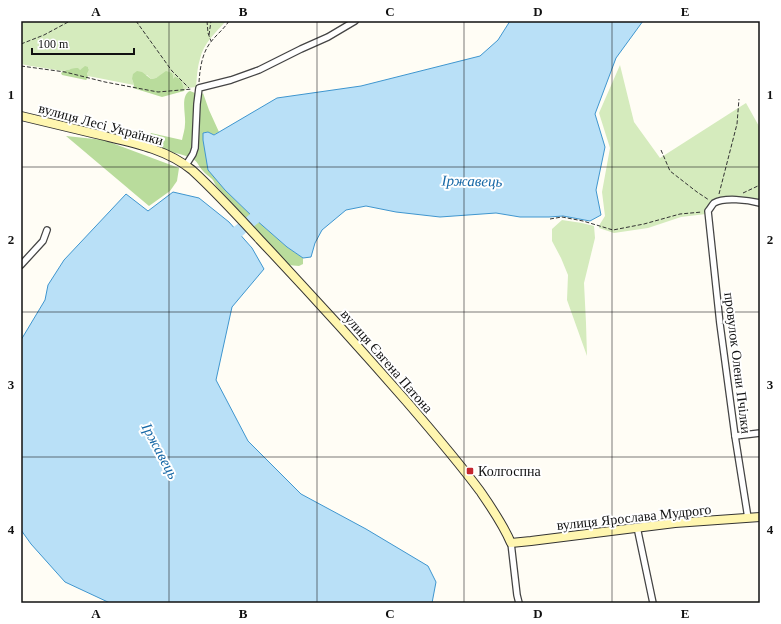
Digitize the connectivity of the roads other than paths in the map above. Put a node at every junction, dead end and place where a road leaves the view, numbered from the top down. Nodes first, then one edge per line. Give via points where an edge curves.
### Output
1 (356, 21) edge
2 (21, 116) edge
3 (186, 165) junction
4 (760, 203) edge
5 (47, 230) dead end
6 (21, 266) edge
7 (760, 433) edge
8 (735, 436) junction
9 (760, 517) edge
10 (748, 518) junction
11 (637, 527) junction
12 (511, 543) junction
13 (519, 603) edge
14 (654, 603) edge

1 - 3 street via 259,70 199,88 195,148
2 - 3 street, вулиця Лесі Українки via 140,145
3 - 12 street, вулиця Євгена Патона via 331,316 408,403 467,473 501,523
4 - 8 street, провулок Олени Пчілки via 728,199 714,204 708,211
5 - 6 street via 43,241
7 - 8 street
8 - 10 street, провулок Олени Пчілки
9 - 10 street, вулиця Ярослава Мудрого
10 - 11 street, вулиця Ярослава Мудрого
11 - 12 street, вулиця Ярослава Мудрого
11 - 14 street
12 - 13 street, вулиця Євгена Патона

